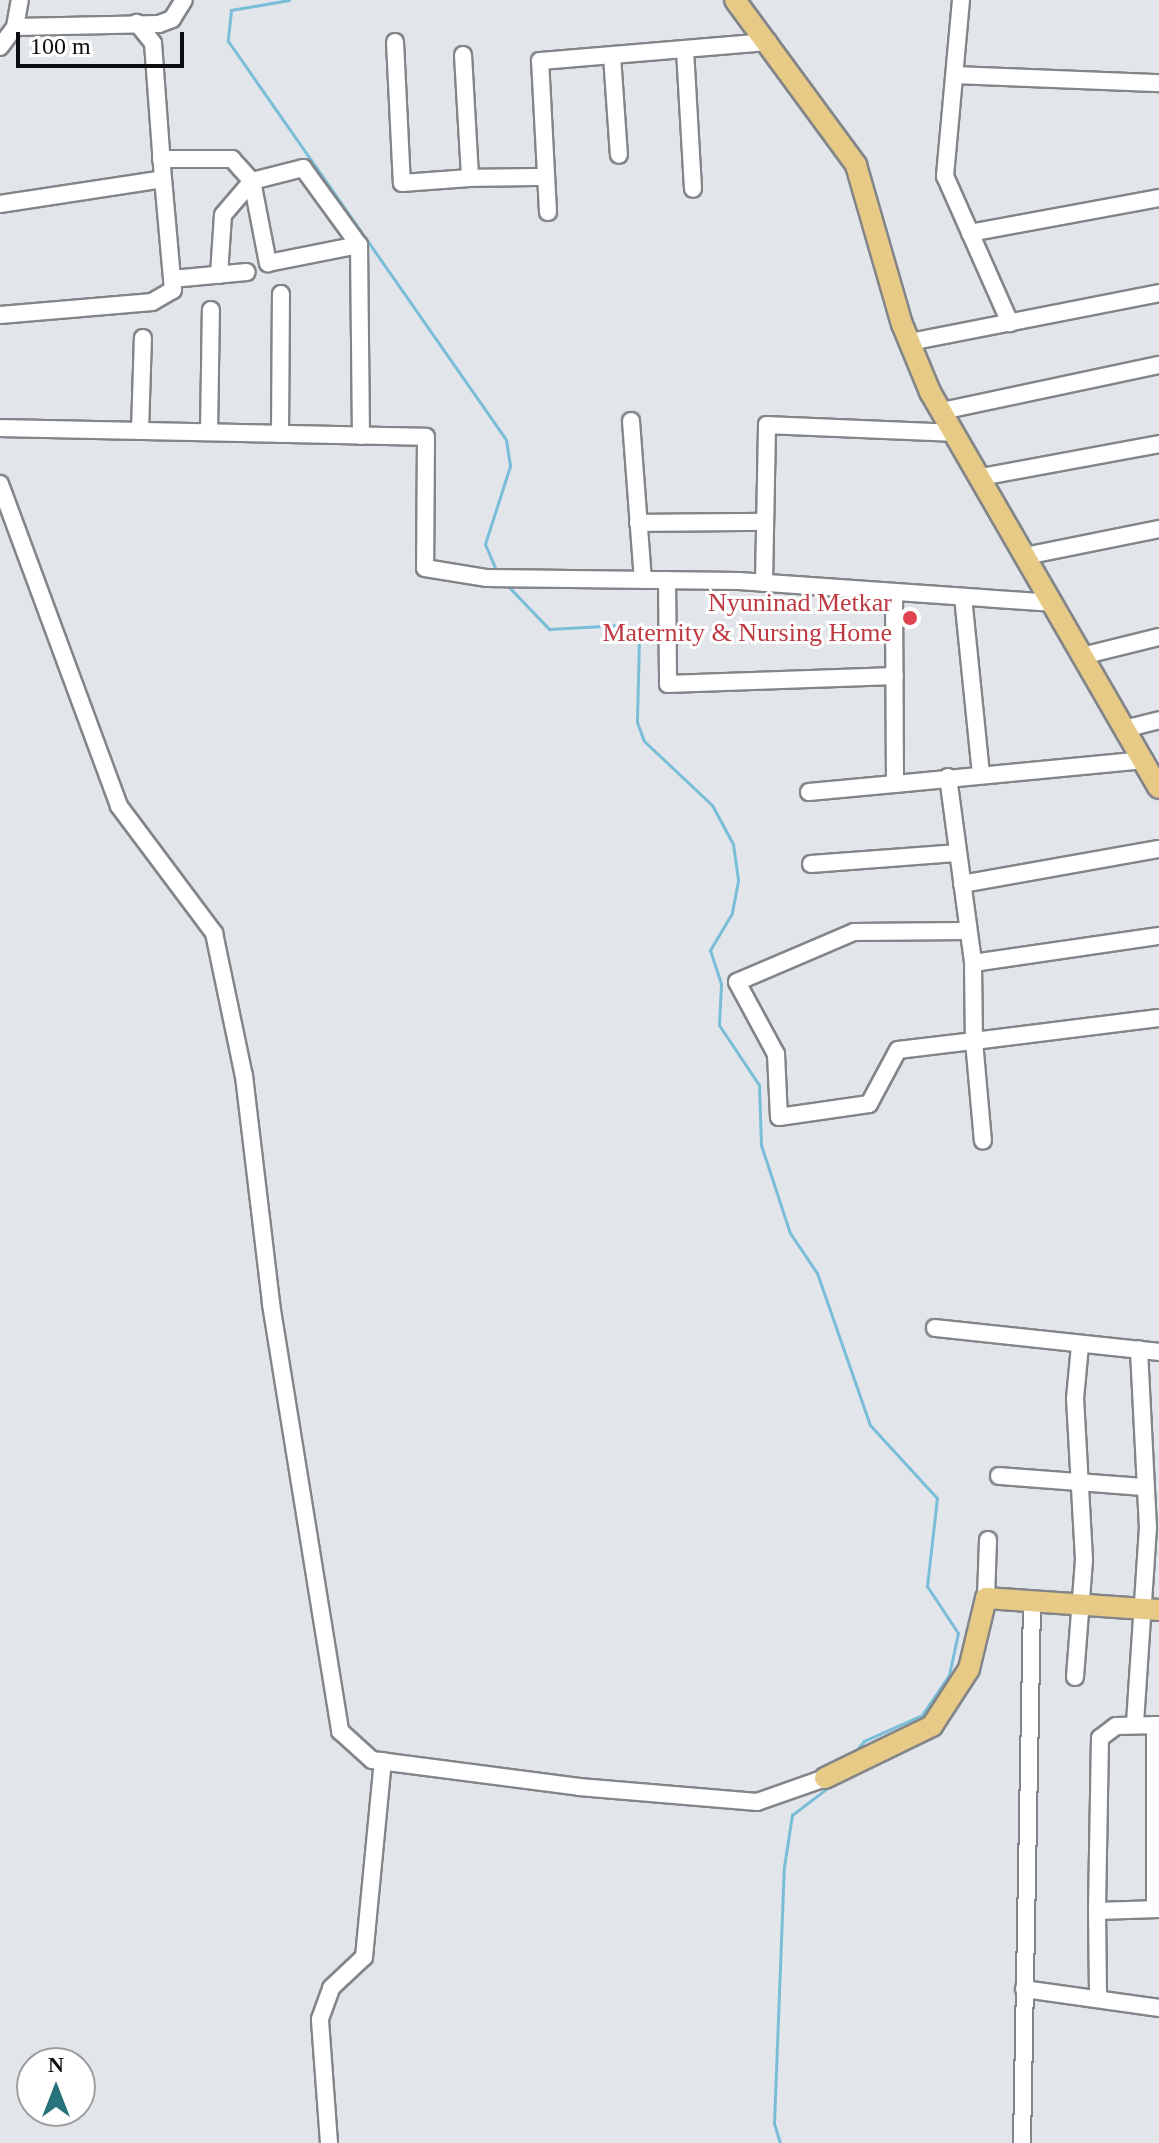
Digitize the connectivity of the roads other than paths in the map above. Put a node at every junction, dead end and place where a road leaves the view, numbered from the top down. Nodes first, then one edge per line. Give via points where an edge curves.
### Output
1 (20, 0) edge
2 (184, 0) edge
3 (735, 0) edge
4 (961, 0) edge
5 (137, 23) junction
6 (15, 27) junction
7 (395, 42) dead end
8 (768, 42) junction
9 (0, 47) edge
10 (685, 50) junction
11 (463, 55) dead end
12 (612, 56) junction
13 (956, 75) junction
14 (1159, 83) edge
15 (619, 155) dead end
16 (161, 159) junction
17 (546, 177) junction
18 (470, 178) junction
19 (163, 179) junction
20 (252, 181) junction
21 (693, 189) dead end
22 (1159, 198) edge
23 (0, 204) edge
24 (548, 212) dead end
25 (970, 233) junction
26 (359, 245) junction
27 (247, 272) dead end
28 (219, 275) junction
29 (172, 279) junction
30 (1159, 293) edge
31 (281, 294) dead end
32 (211, 310) dead end
33 (0, 315) edge
34 (1010, 323) junction
35 (143, 338) dead end
36 (910, 342) junction
37 (1159, 365) edge
38 (942, 411) junction
39 (631, 421) dead end
40 (0, 428) edge
41 (140, 431) junction
42 (209, 432) junction
43 (955, 433) junction
44 (280, 434) junction
45 (361, 436) junction
46 (1159, 444) edge
47 (981, 477) junction
48 (0, 484) edge
49 (763, 522) junction
50 (638, 523) junction
51 (1159, 529) edge
52 (1025, 556) junction
53 (643, 580) junction
54 (667, 580) junction
55 (764, 583) junction
56 (894, 593) junction
57 (963, 597) junction
58 (1051, 603) junction
59 (1159, 637) edge
60 (1086, 655) junction
61 (895, 676) junction
62 (1159, 720) edge
63 (1128, 728) junction
64 (1145, 760) junction
65 (981, 775) junction
66 (948, 777) junction
67 (895, 784) junction
68 (1159, 788) edge
69 (809, 792) dead end
70 (1159, 849) edge
71 (956, 853) junction
72 (811, 864) dead end
73 (962, 884) junction
74 (966, 931) junction
75 (1159, 936) edge
76 (973, 963) junction
77 (1159, 1018) edge
78 (974, 1041) junction
79 (983, 1141) dead end
80 (935, 1328) dead end
81 (1080, 1345) junction
82 (1139, 1349) junction
83 (1159, 1352) edge
84 (999, 1476) dead end
85 (1079, 1483) junction
86 (1142, 1487) junction
87 (1153, 1528) edge
88 (988, 1540) dead end
89 (986, 1598) junction
90 (1032, 1601) junction
91 (1077, 1605) junction
92 (1149, 1609) edge
93 (1075, 1677) dead end
94 (1135, 1723) junction
95 (1157, 1725) edge
96 (383, 1761) junction
97 (834, 1777) joint
98 (1157, 1909) edge
99 (1097, 1911) junction
100 (1024, 1989) junction
101 (1098, 1998) junction
102 (1159, 2008) edge
103 (329, 2143) edge
104 (1022, 2143) edge

1 - 6 street
2 - 5 street via 172,19
3 - 8 main road
4 - 13 street
5 - 6 street
5 - 16 street via 153,43
6 - 9 street
7 - 18 street via 402,183
8 - 10 street
8 - 36 main road via 856,165
10 - 12 street
10 - 21 street
11 - 18 street
12 - 15 street
12 - 17 street via 540,61
13 - 14 street
13 - 25 street via 945,176
16 - 19 street
16 - 20 street via 232,159
17 - 18 street
17 - 24 street
19 - 23 street
19 - 29 street
20 - 26 street via 303,168
20 - 26 street via 268,263
20 - 28 street via 223,215
22 - 25 street
25 - 34 street
26 - 45 street
27 - 28 street
28 - 29 street
29 - 33 street via 173,290 152,302
30 - 34 street
31 - 44 street
32 - 42 street
34 - 36 street
35 - 41 street
36 - 38 main road
37 - 38 street
38 - 43 main road
39 - 50 street
40 - 41 street
41 - 42 street
42 - 44 street
43 - 47 main road
43 - 49 street via 767,425
44 - 45 street
45 - 53 street via 426,437 425,568 487,578
46 - 47 street
47 - 52 main road
48 - 96 street via 119,806 214,933 244,1076 271,1304 340,1731 355,1752
49 - 50 street
49 - 55 street
50 - 53 street
51 - 52 street
52 - 58 main road
53 - 54 street
54 - 55 street
54 - 61 street via 668,684
55 - 56 street
56 - 57 street
56 - 61 street
57 - 58 street
57 - 65 street
58 - 60 main road
59 - 60 street
60 - 63 main road
61 - 67 street
62 - 63 street
63 - 64 main road
64 - 65 street
64 - 68 main road
65 - 66 street
66 - 67 street
66 - 71 street
67 - 69 street
70 - 73 street
71 - 72 street
71 - 73 street
73 - 74 street
74 - 76 street
74 - 78 street via 854,932 737,982 776,1054 779,1117 869,1104 898,1050
75 - 76 street
76 - 78 street
77 - 78 street
78 - 79 street
80 - 81 street
81 - 82 street
81 - 85 street
82 - 83 street
82 - 86 street
84 - 85 street
85 - 86 street
85 - 91 street via 1084,1559
86 - 87 street
87 - 92 street
88 - 89 street
89 - 90 main road
89 - 97 main road via 969,1669 953,1701 917,1738
90 - 91 main road
90 - 100 street
91 - 92 main road
91 - 93 street
92 - 94 street
94 - 95 street
94 - 99 street via 1100,1738
95 - 98 street
96 - 97 street via 757,1802
96 - 103 street via 364,1957 331,1988 320,2019
98 - 99 street
99 - 101 street
100 - 101 street
100 - 104 street
101 - 102 street

